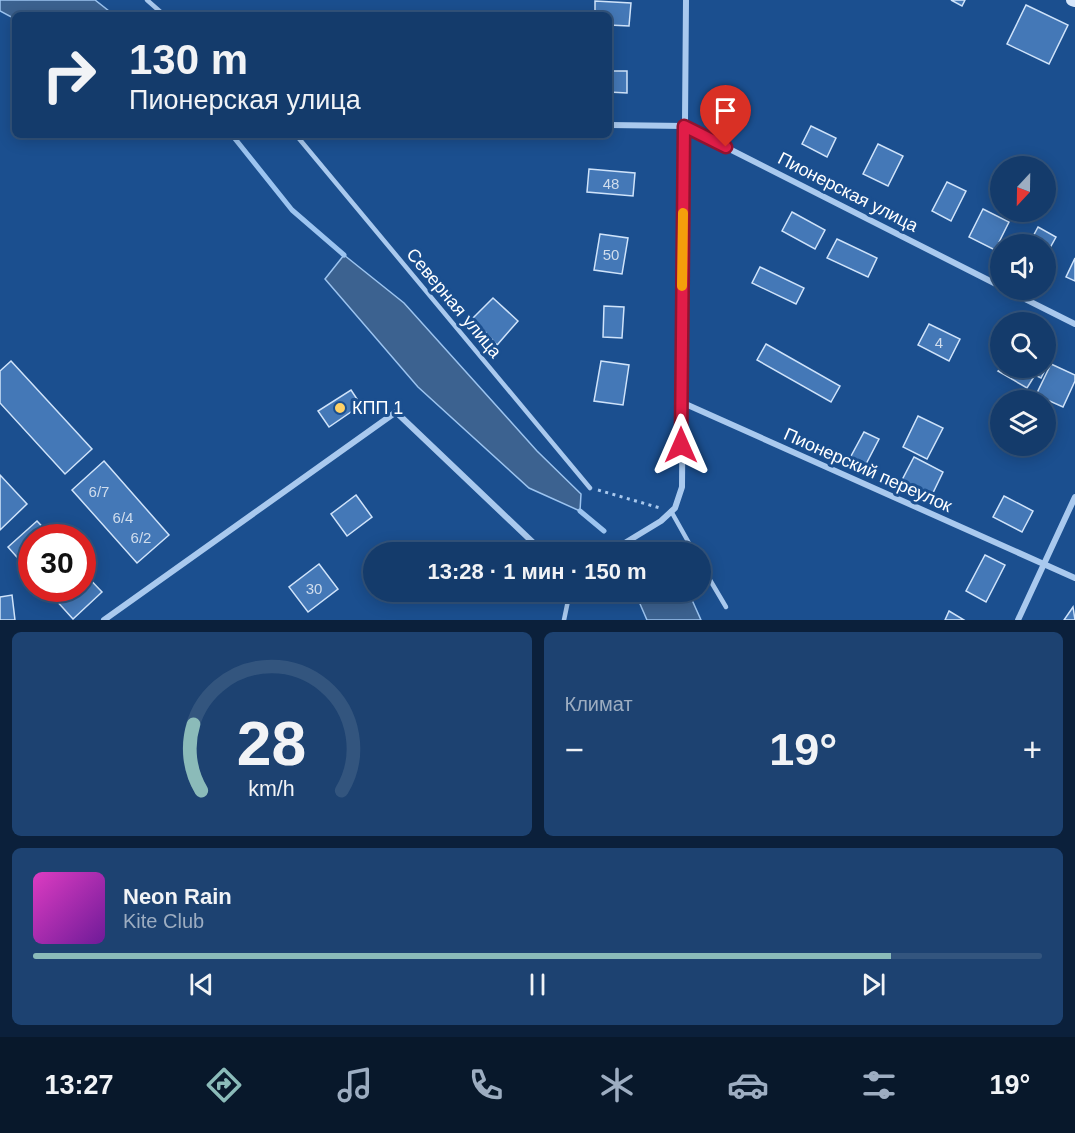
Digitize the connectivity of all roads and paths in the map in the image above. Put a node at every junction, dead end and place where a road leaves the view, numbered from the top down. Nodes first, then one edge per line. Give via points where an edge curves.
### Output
1 (147, 0) edge
2 (686, 0) edge
3 (161, 12) edge
4 (612, 125) edge
5 (684, 126) junction
6 (298, 138) edge
7 (990, 281) edge
8 (1027, 300) edge
9 (1075, 324) edge
10 (681, 402) junction
11 (590, 488) joint
12 (1075, 497) edge
13 (656, 507) dead end
14 (671, 511) junction
15 (532, 542) edge
16 (626, 542) edge
17 (688, 542) edge
18 (1044, 563) junction
19 (1075, 578) edge
20 (711, 582) edge
21 (568, 602) edge
22 (726, 608) dead end
23 (104, 620) edge
24 (564, 620) edge
25 (1018, 620) edge

1 - 3 lane
2 - 5 street
4 - 5 street, Пионерская улица
5 - 7 street, Пионерская улица
5 - 10 street
6 - 11 lane, Северная улица
8 - 9 street
10 - 14 street via 682,487
10 - 18 street, Пионерский переулок
11 - 13 path
12 - 18 street
14 - 16 street
14 - 17 lane
15 - 23 street via 396,412
18 - 19 street, Пионерский переулок
18 - 25 street
20 - 22 lane
21 - 24 lane

